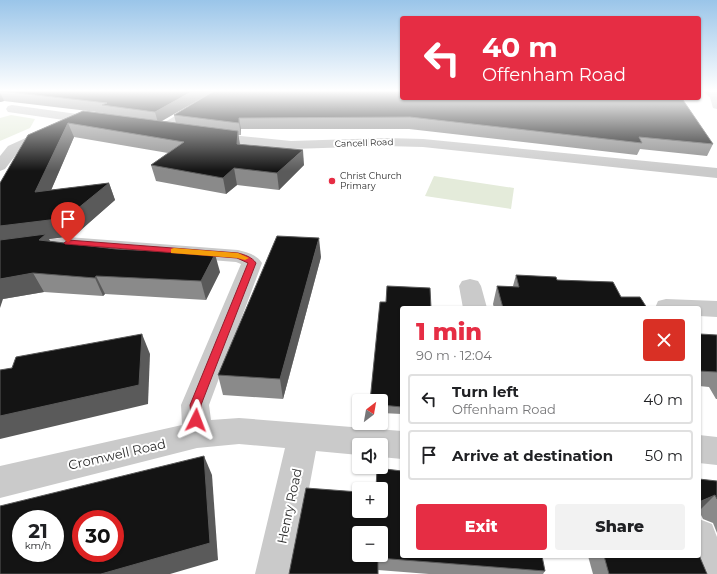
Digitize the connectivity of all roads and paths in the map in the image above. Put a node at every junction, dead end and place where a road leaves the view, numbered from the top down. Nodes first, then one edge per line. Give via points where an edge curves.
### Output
1 (78, 118) joint
2 (179, 118) edge
3 (115, 123) edge
4 (145, 128) edge
5 (159, 130) junction
6 (182, 133) edge
7 (198, 136) edge
8 (0, 166) edge
9 (717, 173) edge
10 (0, 252) edge
11 (470, 286) dead end
12 (475, 306) edge
13 (701, 308) edge
14 (717, 309) edge
15 (197, 435) junction
16 (303, 437) junction
17 (400, 445) edge
18 (701, 449) edge
19 (717, 451) edge
20 (0, 482) edge
21 (701, 542) edge
22 (274, 574) edge
23 (714, 574) edge

1 - 3 street
1 - 8 street via 13,149
2 - 5 street
4 - 5 street
5 - 6 street
7 - 9 street, Cancell Road via 291,145 423,143
10 - 15 street via 68,243 238,256 248,259 252,263 195,405
11 - 12 street
13 - 14 street
15 - 16 street, Cromwell Road via 239,431
15 - 20 street, Cromwell Road
16 - 17 street, Cromwell Road
16 - 22 street, Henry Road
18 - 19 street
21 - 23 street

